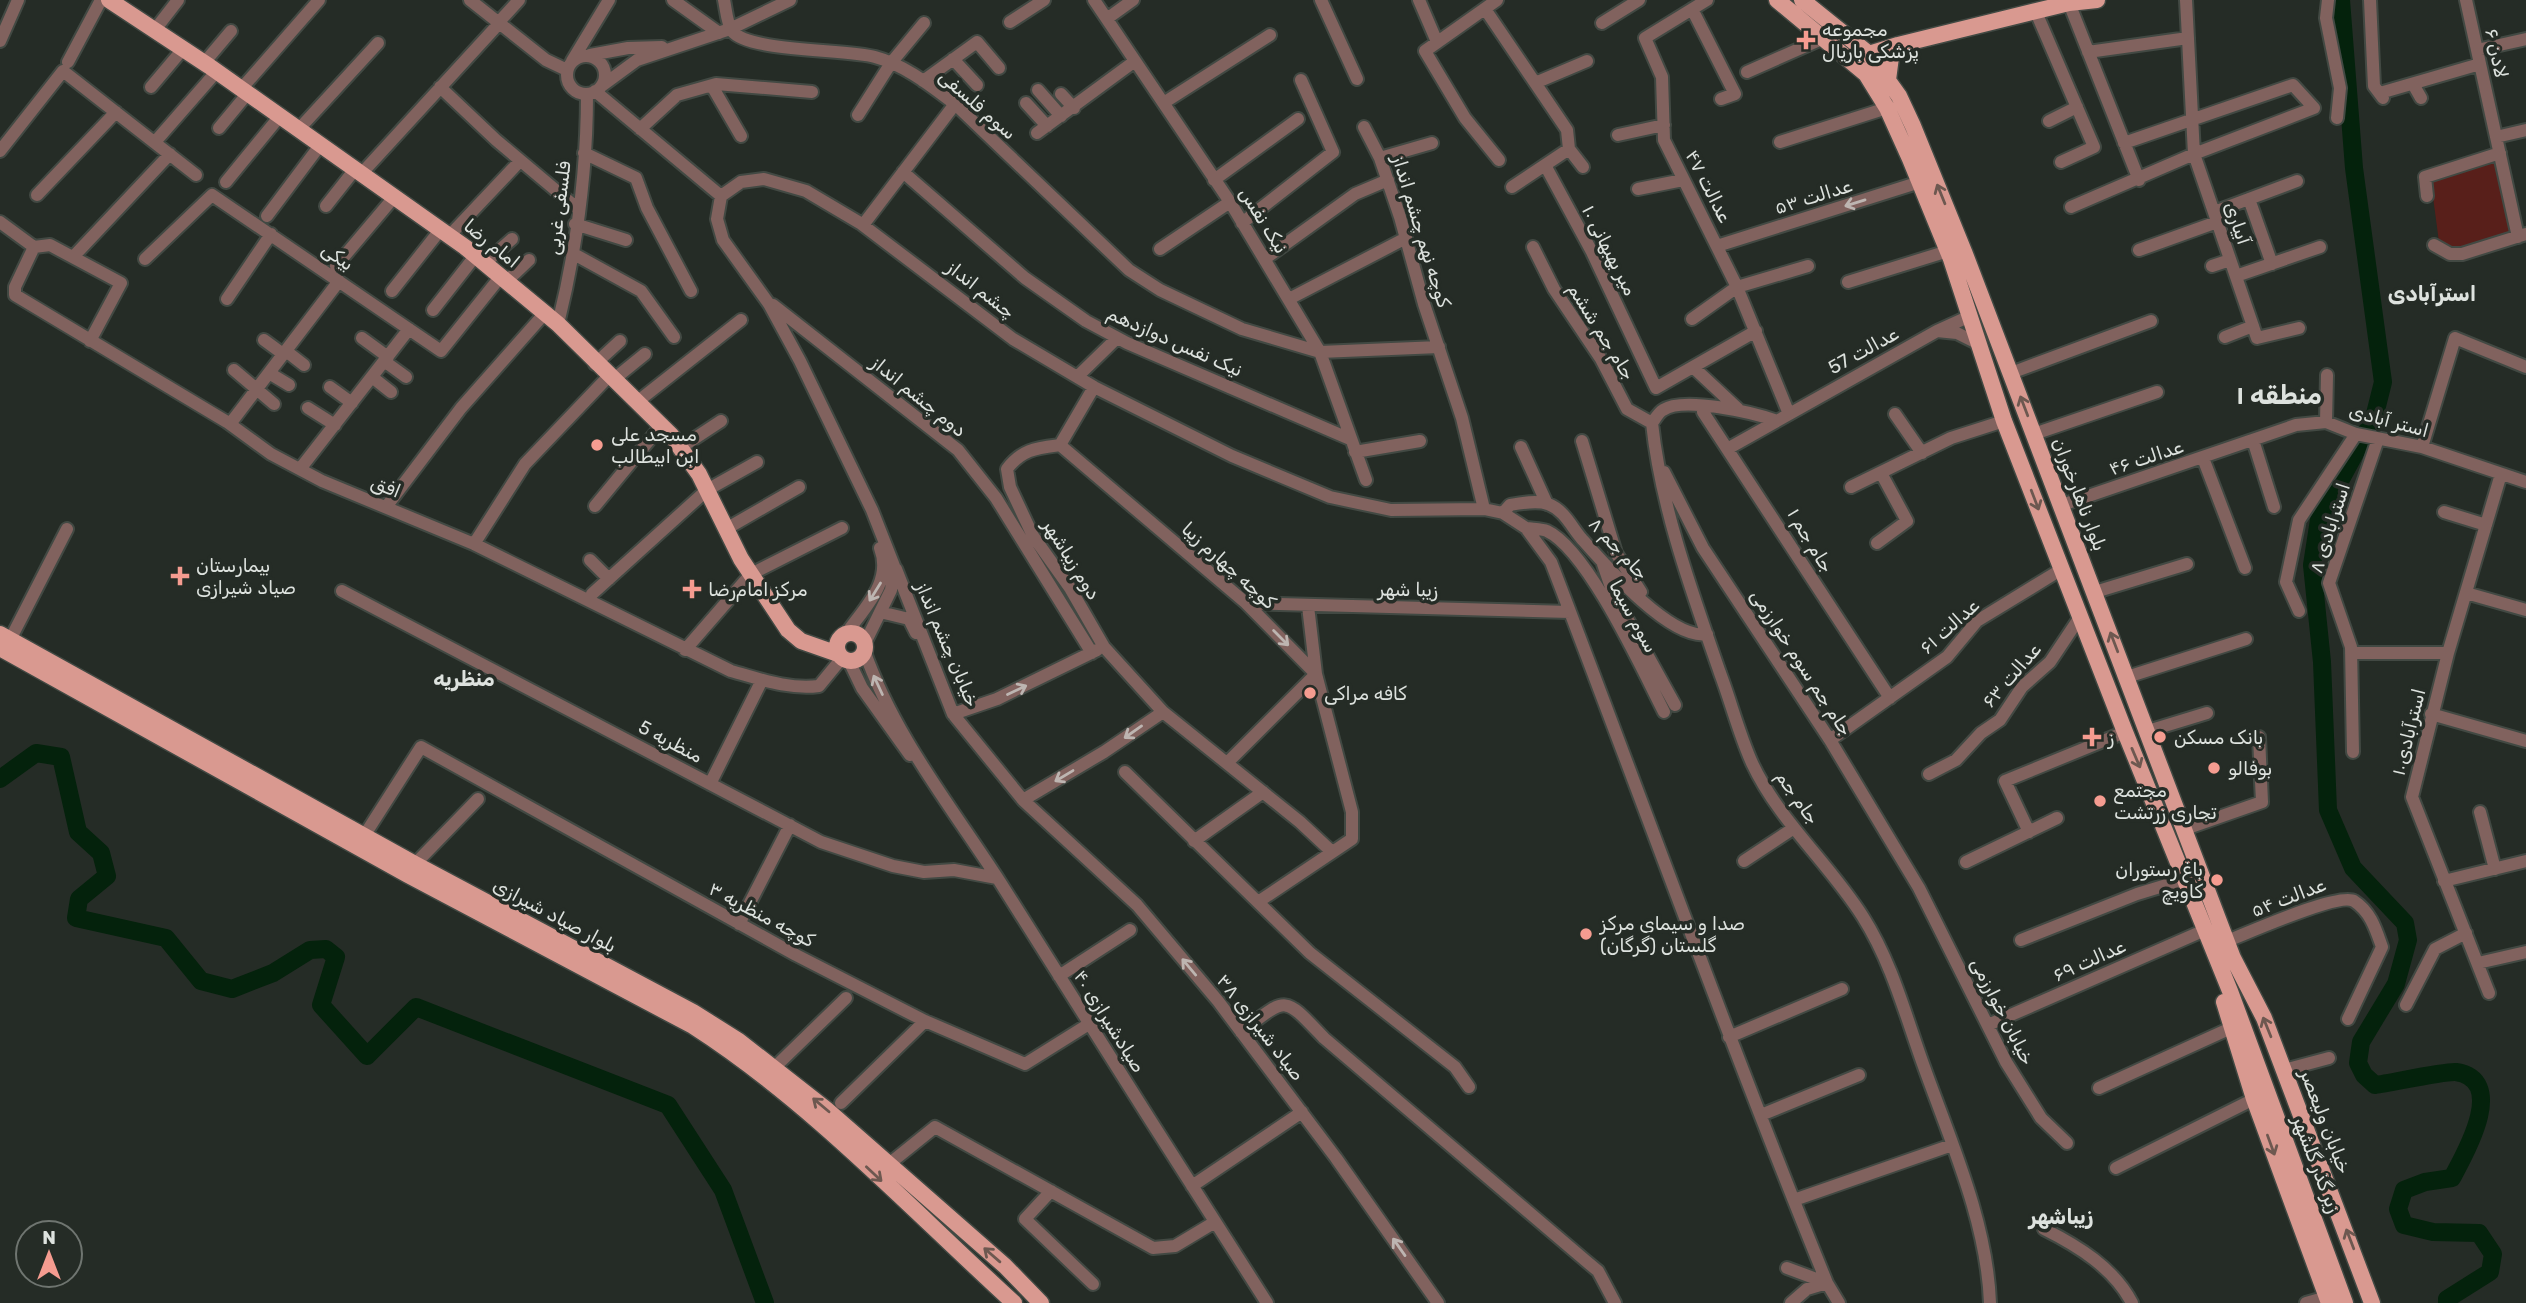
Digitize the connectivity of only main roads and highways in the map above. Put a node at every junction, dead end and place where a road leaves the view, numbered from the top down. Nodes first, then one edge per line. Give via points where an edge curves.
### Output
1 (108, 0) edge
2 (1777, 0) edge
3 (2096, 0) edge
4 (2069, 1) edge
5 (1810, 2) edge
6 (1899, 45) junction
7 (1869, 54) junction
8 (1888, 80) junction
9 (1986, 309) junction
10 (1970, 316) junction
11 (3, 641) edge
12 (843, 650) junction
13 (2194, 852) junction
14 (2178, 857) junction
15 (411, 869) junction
16 (2233, 958) junction
17 (2216, 962) junction
18 (2328, 1300) edge
19 (1007, 1301) edge
20 (1041, 1303) edge
21 (2345, 1303) edge
22 (2357, 1303) edge
23 (2372, 1303) edge

1 - 12 main road, امام رضا via 445,232 551,319 680,448 751,574 800,641
2 - 10 main road via 1866,74 1887,108 1948,251
3 - 4 main road
4 - 6 main road
5 - 7 main road, بلوار ناهارخوران
6 - 7 main road
6 - 8 main road via 1891,57
7 - 8 main road, بلوار ناهارخوران
9 -> 8 main road, بلوار ناهارخوران via 1913,126
9 - 10 main road
13 -> 9 main road, بلوار ناهارخوران
10 -> 14 main road via 2004,421 2124,733
11 - 15 main road, بلوار صیاد شیرازی
11 - 15 main road, بلوار صیاد شیرازی via 364,836
12 - 12 main road via 859,658 864,648 855,634
13 - 14 main road
13 - 16 main road, بلوار ناهارخوران
14 - 17 main road
15 -> 19 main road, بلوار صیاد شیرازی via 730,1049 813,1118
20 -> 15 main road, بلوار صیاد شیرازی via 889,1164 774,1068 693,1012
16 - 22 main road, زیر گذر گلشهر via 2238,989
23 -> 16 main road, خیابان ولیعصر via 2284,1070
17 -> 18 main road via 2254,1099
17 - 21 main road, زیر گذر گلشهر

